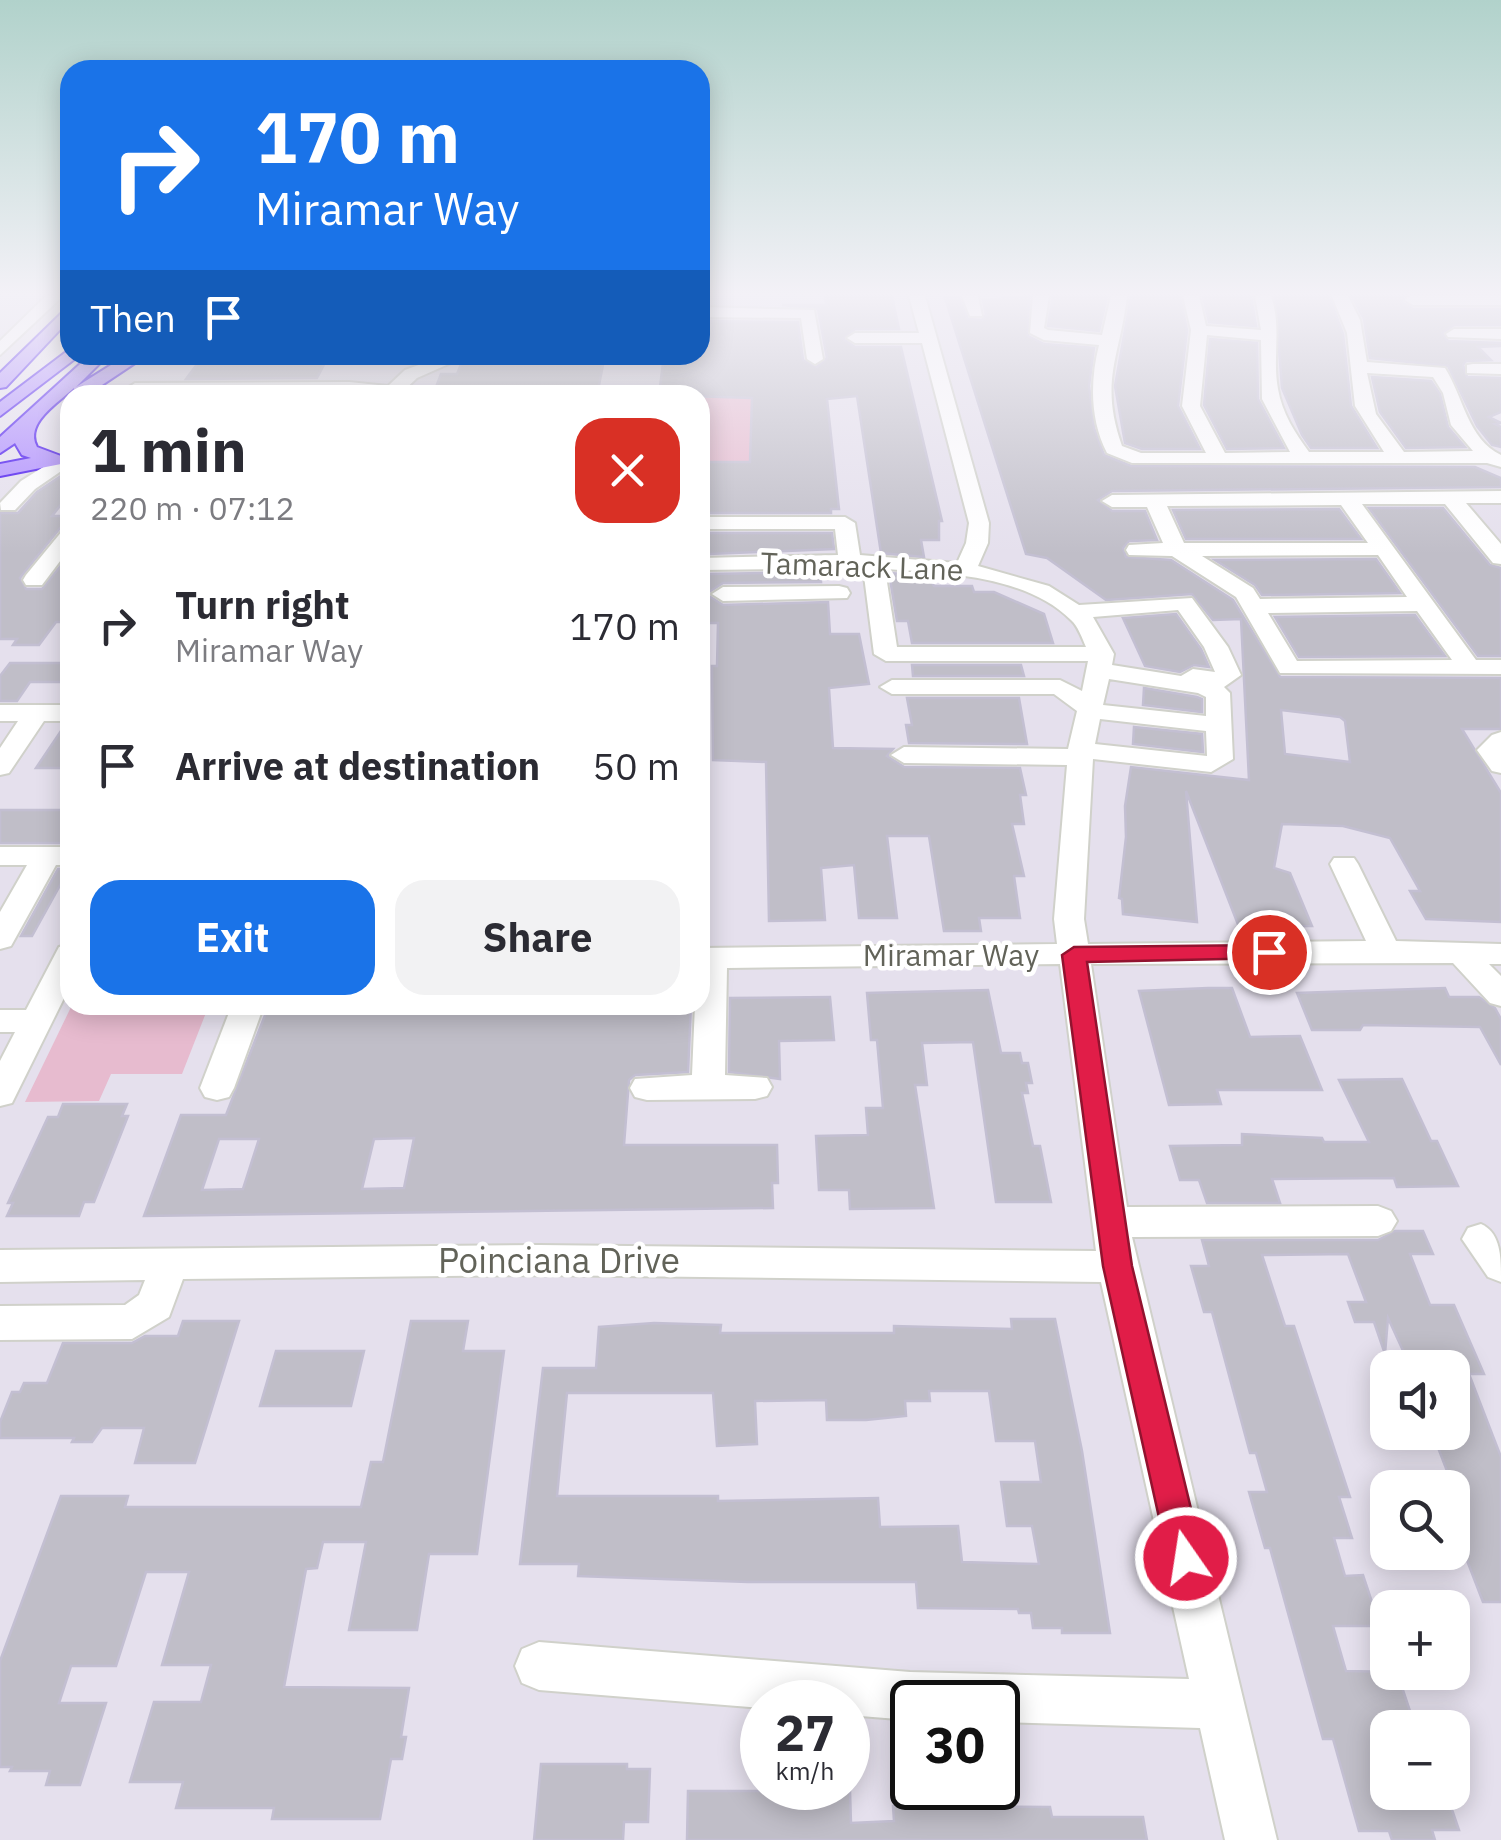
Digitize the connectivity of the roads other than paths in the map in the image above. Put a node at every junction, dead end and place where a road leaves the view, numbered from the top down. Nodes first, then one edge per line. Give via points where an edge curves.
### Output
1 (36, 382) edge
2 (940, 382) edge
3 (1100, 382) edge
4 (1194, 382) edge
5 (1268, 382) edge
6 (1362, 382) edge
7 (1445, 382) edge
8 (60, 391) edge
9 (60, 403) edge
10 (0, 412) edge
11 (26, 422) junction
12 (0, 447) edge
13 (60, 456) edge
14 (60, 458) edge
15 (1218, 458) junction
16 (1302, 458) junction
17 (1399, 458) junction
18 (1495, 459) edge
19 (60, 460) edge
20 (0, 470) edge
21 (1450, 497) junction
22 (1501, 497) edge
23 (1112, 501) dead end
24 (1154, 501) junction
25 (1349, 501) junction
26 (8, 506) dead end
27 (710, 523) edge
28 (60, 547) edge
29 (1384, 549) junction
30 (1137, 550) dead end
31 (1178, 550) junction
32 (1498, 551) edge
33 (710, 565) edge
34 (966, 568) junction
35 (848, 579) junction
36 (34, 580) dead end
37 (723, 594) dead end
38 (1424, 604) junction
39 (1254, 606) junction
40 (1074, 612) junction
41 (1100, 663) junction
42 (1469, 666) junction
43 (1501, 666) edge
44 (892, 687) dead end
45 (1092, 711) junction
46 (0, 714) edge
47 (36, 714) junction
48 (60, 714) edge
49 (1218, 726) junction
50 (1501, 740) edge
51 (1081, 753) junction
52 (904, 755) dead end
53 (1501, 765) edge
54 (0, 767) edge
55 (0, 856) edge
56 (58, 856) edge
57 (1344, 864) dead end
58 (0, 939) edge
59 (1386, 951) junction
60 (1462, 954) junction
61 (1501, 954) edge
62 (1074, 955) junction
63 (710, 958) edge
64 (60, 976) edge
65 (1501, 995) edge
66 (244, 1015) edge
67 (707, 1015) edge
68 (36, 1021) junction
69 (0, 1022) edge
70 (755, 1086) dead end
71 (708, 1087) junction
72 (217, 1088) dead end
73 (647, 1088) dead end
74 (0, 1094) edge
75 (1378, 1221) dead end
76 (1111, 1222) junction
77 (169, 1264) junction
78 (0, 1266) edge
79 (1118, 1266) junction
80 (0, 1323) edge
81 (539, 1666) dead end
82 (1220, 1704) junction
83 (1250, 1840) edge

1 - 10 highway
2 - 34 street via 979,523
3 - 15 street via 1101,414 1114,449 1138,458
4 - 15 street via 1191,406
5 - 16 street via 1272,408
6 - 17 street via 1372,424
7 - 18 street via 1460,425
8 - 11 highway
9 - 11 highway
11 - 12 highway
11 - 13 highway via 28,452
14 - 20 highway
15 - 16 street
16 - 17 street
17 - 18 street
19 - 26 street
21 - 22 street
21 - 25 street
21 - 32 street
23 - 24 street
24 - 25 street
24 - 31 street
25 - 29 street
27 - 35 street via 845,522
28 - 36 street
29 - 31 street
29 - 38 street
30 - 31 street
31 - 39 street
33 - 35 street, Tamarack Lane
34 - 35 street, Tamarack Lane
34 - 40 street, Tamarack Lane via 1021,581
35 - 37 street
35 - 41 street via 886,654
38 - 39 street
38 - 42 street
39 - 42 street via 1289,668
40 - 41 street, Tamarack Lane via 1099,640
40 - 41 street via 1184,603 1229,675 1222,680
41 - 45 street
41 - 49 street via 1214,690
42 - 43 street
44 - 45 street via 1060,688
45 - 49 street
45 - 51 street
46 - 47 street
47 - 48 street
47 - 54 street
49 - 51 street via 1220,759 1210,764
50 - 53 street via 1490,750
51 - 52 street
51 - 62 street via 1069,919
55 - 56 street
56 - 58 street
57 - 59 street
59 - 60 street, Miramar Way
59 - 62 street, Miramar Way
60 - 61 street, Miramar Way
60 - 65 street
62 - 63 street, Miramar Way
62 - 76 street
64 - 68 street
66 - 72 street
67 - 71 street
68 - 69 street
68 - 74 street
70 - 71 street
71 - 73 street
75 - 76 street
76 - 79 street
77 - 78 street, Poinciana Drive
77 - 79 street, Poinciana Drive
77 - 80 street via 155,1305 132,1322
79 - 82 street
81 - 82 street via 910,1696
82 - 83 street

